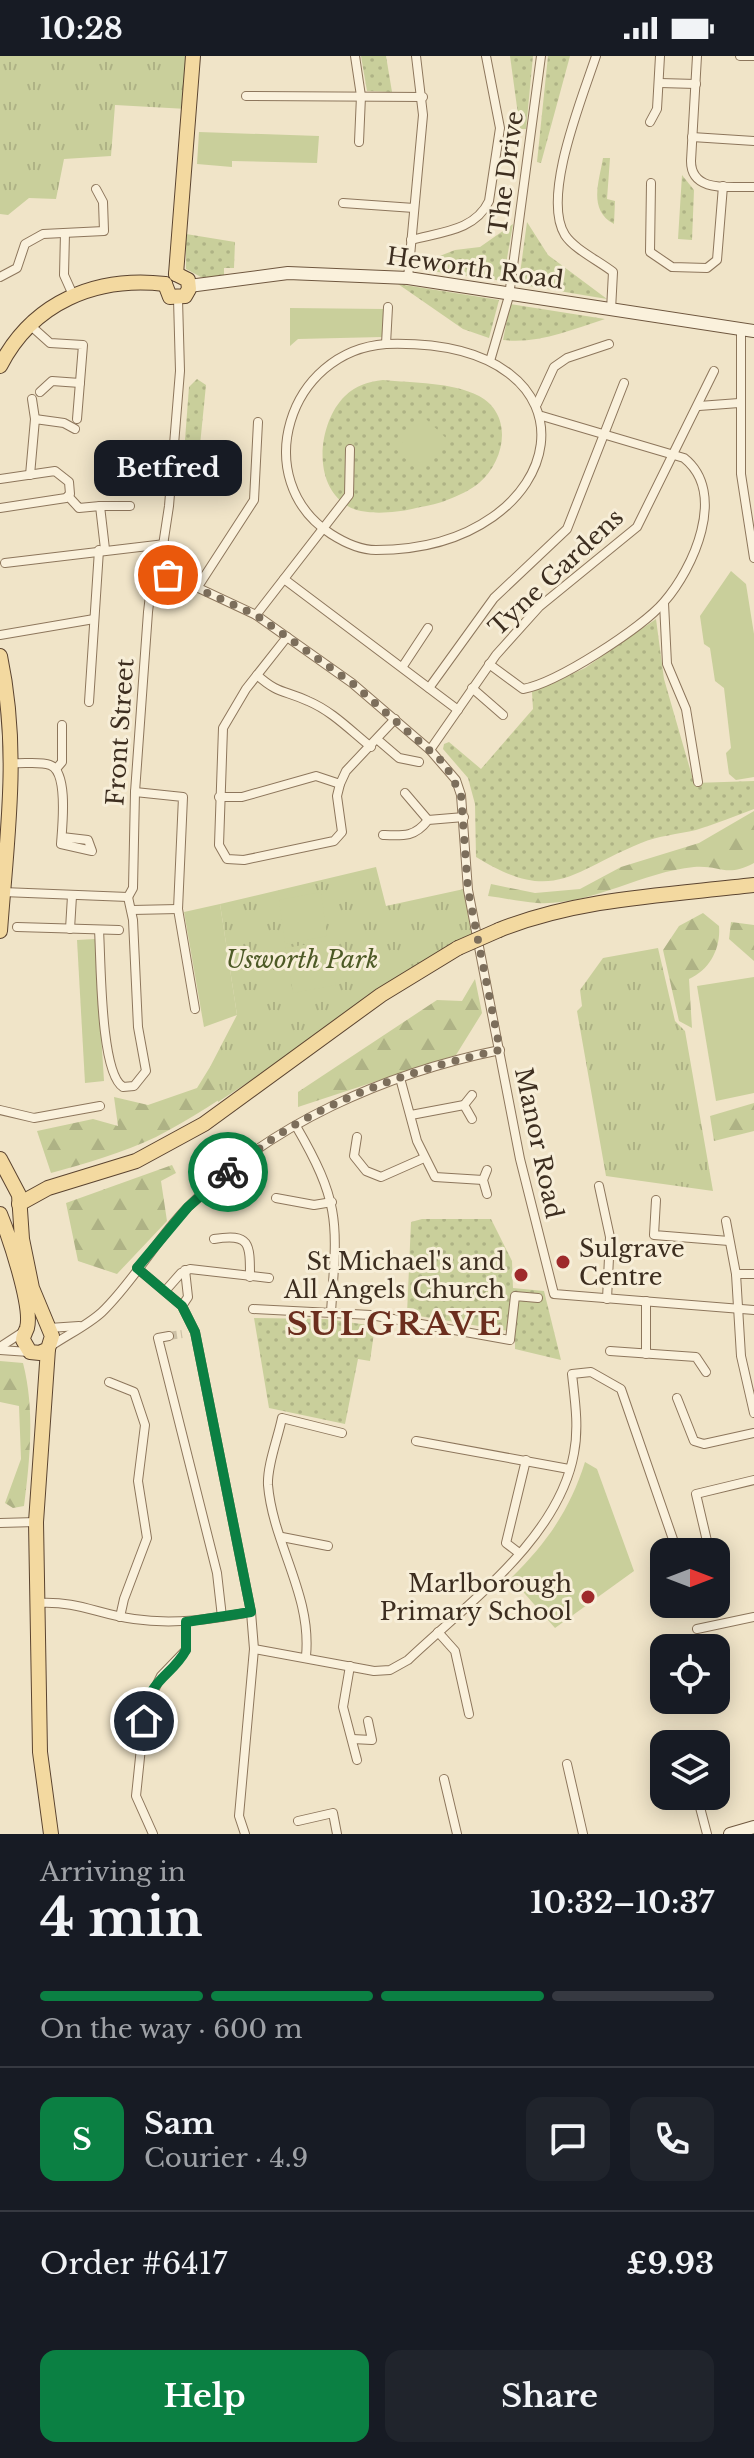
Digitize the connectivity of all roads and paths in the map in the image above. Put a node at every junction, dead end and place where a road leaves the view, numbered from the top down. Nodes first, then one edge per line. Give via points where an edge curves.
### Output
1 (193, 56) edge
2 (355, 56) edge
3 (416, 56) edge
4 (486, 56) edge
5 (541, 56) edge
6 (596, 56) edge
7 (660, 56) edge
8 (697, 56) edge
9 (744, 56) edge
10 (754, 56) edge
11 (660, 83) junction
12 (696, 84) junction
13 (246, 96) dead end
14 (361, 96) junction
15 (423, 97) junction
16 (650, 122) dead end
17 (692, 137) junction
18 (748, 137) edge
19 (359, 142) dead end
20 (723, 186) junction
21 (754, 187) edge
22 (96, 189) dead end
23 (640, 192) dead end
24 (343, 203) dead end
25 (414, 208) junction
26 (65, 233) junction
27 (411, 240) junction
28 (0, 277) edge
29 (408, 278) junction
30 (170, 279) junction
31 (189, 286) junction
32 (73, 295) junction
33 (509, 296) junction
34 (178, 299) junction
35 (388, 307) dead end
36 (611, 310) junction
37 (31, 326) junction
38 (747, 330) edge
39 (386, 344) junction
40 (609, 344) dead end
41 (490, 361) junction
42 (0, 366) edge
43 (714, 371) dead end
44 (80, 383) junction
45 (624, 383) dead end
46 (40, 392) dead end
47 (32, 399) dead end
48 (739, 403) junction
49 (537, 404) junction
50 (699, 406) junction
51 (542, 416) junction
52 (35, 419) junction
53 (77, 419) dead end
54 (258, 422) dead end
55 (75, 429) dead end
56 (606, 437) junction
57 (350, 449) dead end
58 (675, 455) junction
59 (30, 475) junction
60 (0, 479) edge
61 (68, 496) junction
62 (100, 506) junction
63 (130, 506) dead end
64 (0, 508) edge
65 (750, 520) edge
66 (322, 528) junction
67 (165, 544) junction
68 (104, 549) junction
69 (754, 558) edge
70 (5, 563) dead end
71 (162, 571) junction
72 (284, 579) junction
73 (197, 588) junction
74 (664, 603) junction
75 (256, 615) junction
76 (94, 619) junction
77 (428, 628) dead end
78 (0, 635) edge
79 (287, 637) junction
80 (0, 656) edge
81 (489, 664) junction
82 (403, 666) junction
83 (257, 675) junction
84 (2, 677) edge
85 (429, 688) junction
86 (472, 688) junction
87 (89, 702) dead end
88 (458, 710) junction
89 (503, 715) dead end
90 (395, 719) junction
91 (62, 725) dead end
92 (374, 744) junction
93 (430, 750) junction
94 (419, 762) dead end
95 (12, 763) junction
96 (56, 769) junction
97 (698, 782) dead end
98 (340, 784) junction
99 (135, 792) junction
100 (405, 793) dead end
101 (219, 797) junction
102 (464, 817) junction
103 (428, 820) junction
104 (383, 835) dead end
105 (62, 837) dead end
106 (754, 885) edge
107 (3, 892) junction
108 (72, 896) junction
109 (128, 897) junction
110 (178, 909) junction
111 (132, 910) junction
112 (17, 927) dead end
113 (0, 929) edge
114 (70, 929) junction
115 (99, 930) junction
116 (119, 930) dead end
117 (195, 1009) dead end
118 (500, 1050) junction
119 (400, 1078) junction
120 (472, 1095) dead end
121 (464, 1105) junction
122 (100, 1106) dead end
123 (0, 1110) edge
124 (411, 1115) junction
125 (472, 1119) dead end
126 (296, 1126) junction
127 (357, 1137) dead end
128 (424, 1158) junction
129 (0, 1159) edge
130 (487, 1170) dead end
131 (483, 1180) junction
132 (599, 1186) dead end
133 (9, 1187) edge
134 (48, 1188) junction
135 (487, 1194) dead end
136 (276, 1198) dead end
137 (656, 1200) dead end
138 (332, 1202) junction
139 (19, 1204) junction
140 (0, 1214) edge
141 (726, 1221) dead end
142 (214, 1239) dead end
143 (729, 1241) junction
144 (137, 1268) junction
145 (185, 1270) junction
146 (736, 1274) junction
147 (754, 1274) edge
148 (250, 1277) junction
149 (269, 1278) dead end
150 (166, 1290) junction
151 (538, 1298) dead end
152 (607, 1299) junction
153 (646, 1301) junction
154 (182, 1306) junction
155 (253, 1309) dead end
156 (738, 1309) junction
157 (754, 1310) edge
158 (331, 1312) junction
159 (80, 1326) junction
160 (47, 1328) junction
161 (26, 1330) junction
162 (195, 1332) junction
163 (182, 1334) tunnel mouth
164 (169, 1336) dead end
165 (0, 1349) edge
166 (41, 1350) junction
167 (610, 1351) dead end
168 (646, 1354) junction
169 (706, 1372) dead end
170 (109, 1382) dead end
171 (752, 1385) edge
172 (677, 1398) dead end
173 (754, 1413) edge
174 (342, 1433) dead end
175 (754, 1433) edge
176 (416, 1441) dead end
177 (526, 1460) junction
178 (569, 1469) junction
179 (754, 1480) edge
180 (36, 1522) junction
181 (0, 1523) edge
182 (282, 1537) junction
183 (673, 1538) edge
184 (706, 1538) edge
185 (328, 1546) dead end
186 (519, 1553) junction
187 (38, 1603) junction
188 (251, 1612) junction
189 (120, 1617) junction
190 (222, 1617) junction
191 (754, 1617) edge
192 (186, 1622) junction
193 (697, 1629) dead end
194 (438, 1632) junction
195 (254, 1649) junction
196 (306, 1656) junction
197 (350, 1666) junction
198 (469, 1714) dead end
199 (368, 1721) dead end
200 (352, 1739) junction
201 (357, 1760) dead end
202 (567, 1764) dead end
203 (444, 1779) dead end
204 (701, 1810) edge
205 (298, 1821) dead end
206 (754, 1827) edge
207 (51, 1834) edge
208 (153, 1834) edge
209 (245, 1834) edge
210 (337, 1834) edge
211 (457, 1834) edge
212 (583, 1834) edge
213 (707, 1834) edge
214 (730, 1834) edge

1 - 30 main road
2 - 14 street
3 - 15 street
4 - 27 street via 500,128 489,201 466,226
5 - 33 street, The Drive
6 - 36 street via 569,139 556,212 569,240 613,272
7 - 11 street
8 - 12 street
9 - 10 street
11 - 12 street
11 - 16 street
12 - 17 street
13 - 14 street
14 - 15 street
14 - 19 street
15 - 25 street
17 - 18 street
17 - 20 street via 694,176 705,185
20 - 21 street
20 - 23 street via 720,248 717,260 707,268 672,267 650,252 650,188
22 - 26 street via 103,202 104,231
24 - 25 street
25 - 27 street
26 - 28 street via 43,234 25,244 17,268
26 - 32 street via 64,275
27 - 29 street
29 - 31 street, Heworth Road via 288,273
29 - 33 street, Heworth Road
30 - 31 main road via 185,277
30 - 32 main road via 121,281
30 - 34 main road via 167,294
31 - 34 main road
32 - 37 main road
33 - 36 street, Heworth Road
33 - 41 street, The Drive
34 - 67 street, Front Street via 180,371
35 - 39 street
36 - 38 street, Heworth Road
37 - 42 main road
37 - 44 street via 50,343 83,345
38 - 48 street
39 - 41 street
39 - 66 street via 335,361 311,380 293,409 288,437 293,491 305,513
40 - 49 street via 554,367
41 - 49 street via 512,372
43 - 50 street, Tyne Gardens
44 - 46 street via 52,381
44 - 53 street
45 - 56 street
47 - 52 street
48 - 50 street
48 - 65 street
49 - 51 street
50 - 58 street, Tyne Gardens
51 - 56 street
51 - 66 street via 540,448 530,477 509,505 482,526 443,543 375,550 357,547
52 - 55 street
52 - 59 street
54 - 73 street via 254,500
56 - 58 street
56 - 85 street via 567,529 494,598
57 - 66 street via 349,495
58 - 74 street via 692,466 705,505 695,551
58 - 81 street, Tyne Gardens via 637,527 539,607
59 - 60 street
59 - 61 street via 62,473 69,482
61 - 62 street via 79,508
61 - 64 street
62 - 63 street
62 - 68 street
65 - 69 street
66 - 72 street
67 - 68 street
67 - 71 street, Front Street
68 - 70 street
68 - 76 street
71 - 73 street, Manor Road
71 - 99 street, Front Street via 154,578 149,603
72 - 75 street
72 - 82 street
73 - 75 street, Manor Road
74 - 81 street via 594,656 531,687 523,689
74 - 97 street via 667,664 686,709
75 - 79 street, Manor Road
76 - 78 street
76 - 87 street
77 - 82 street
79 - 83 street
79 - 90 street, Manor Road
80 - 84 main road
81 - 86 street, Tyne Gardens
82 - 85 street
83 - 92 street via 275,691 308,701
83 - 101 street via 223,728
84 - 95 main road
85 - 88 street
86 - 88 street, Tyne Gardens
86 - 89 street
88 - 93 street, Tyne Gardens
90 - 92 street
90 - 93 street, Manor Road
91 - 96 street via 62,762
92 - 94 street
92 - 98 street
93 - 102 street, Manor Road via 456,780
95 - 96 street
95 - 107 main road
96 - 105 street via 63,789
98 - 101 street via 316,776 242,797
98 - 101 street via 342,832 334,841 244,860 227,859 219,845
99 - 109 street, Front Street via 133,888
99 - 110 street via 183,797
100 - 103 street
102 - 103 street
102 - 118 street, Manor Road via 468,890
103 - 104 street via 419,833
106 - 134 main road, bridge via 607,903 532,917 499,930 458,948 381,995 204,1124 136,1161
107 - 108 street
107 - 113 main road
108 - 109 street
108 - 114 street
109 - 111 street
110 - 111 street
110 - 117 street
111 - 115 street via 144,1077 128,1087 114,1077 104,1019
112 - 114 street
114 - 115 street
115 - 116 street
118 - 119 street
118 - 152 street, Manor Road via 554,1294
119 - 124 street
119 - 126 street
120 - 121 street
121 - 124 street
121 - 125 street
122 - 123 street via 34,1118
124 - 128 street
126 - 138 street
126 - 144 street via 215,1182
127 - 128 street via 354,1156 366,1171 381,1177
128 - 131 street via 435,1177
129 - 133 main road
130 - 131 street
131 - 135 street
132 - 152 street via 610,1237
133 - 134 main road
133 - 139 main road
134 - 139 main road
136 - 138 street via 314,1205
137 - 143 street via 654,1235
138 - 158 street via 337,1232
139 - 140 main road via 14,1212
139 - 160 main road via 32,1288
140 - 161 main road via 15,1254
141 - 143 street
142 - 148 street via 243,1238 250,1252
143 - 146 street
144 - 150 street
144 - 159 street via 112,1301
145 - 148 street
145 - 150 street
145 - 154 street via 188,1297
146 - 147 street
146 - 156 street
148 - 149 street
150 - 154 street
151 - 158 street via 515,1296 510,1340
152 - 153 street, Manor Road
153 - 156 street, Manor Road
153 - 168 street
154 - 162 street
155 - 158 street
156 - 157 street, Manor Road
156 - 171 street via 741,1356
159 - 160 street
159 - 166 street
160 - 161 main road via 39,1324
160 - 166 main road via 52,1336
161 - 165 street
161 - 166 main road via 23,1340
162 - 163 street
162 - 188 street
164 - 190 street via 158,1338 217,1573
165 - 166 street
166 - 180 main road via 45,1387
167 - 168 street
168 - 169 street via 696,1357
170 - 189 street via 134,1392 145,1425 138,1481 147,1538
171 - 173 street
172 - 175 street via 694,1441 704,1444
174 - 182 street via 282,1418 268,1483
176 - 177 street
177 - 178 street
177 - 186 street via 506,1543
178 - 183 street via 577,1425 572,1374 591,1372 621,1389
178 - 186 street via 538,1535
179 - 184 street via 696,1494
180 - 181 street
180 - 187 main road
182 - 185 street
182 - 196 street via 302,1603
186 - 194 street
187 - 189 street via 80,1604
187 - 207 main road via 42,1778
188 - 190 street
188 - 195 street
189 - 192 street
190 - 192 street
191 - 193 street
192 - 208 street via 186,1650 161,1676 145,1709 136,1796
194 - 197 street via 390,1670
194 - 198 street via 455,1651
195 - 196 street
195 - 209 street via 239,1816
196 - 197 street
197 - 200 street via 343,1707
199 - 200 street via 372,1740
200 - 201 street
202 - 212 street
203 - 211 street
204 - 213 street
205 - 210 street via 333,1813
206 - 214 street

